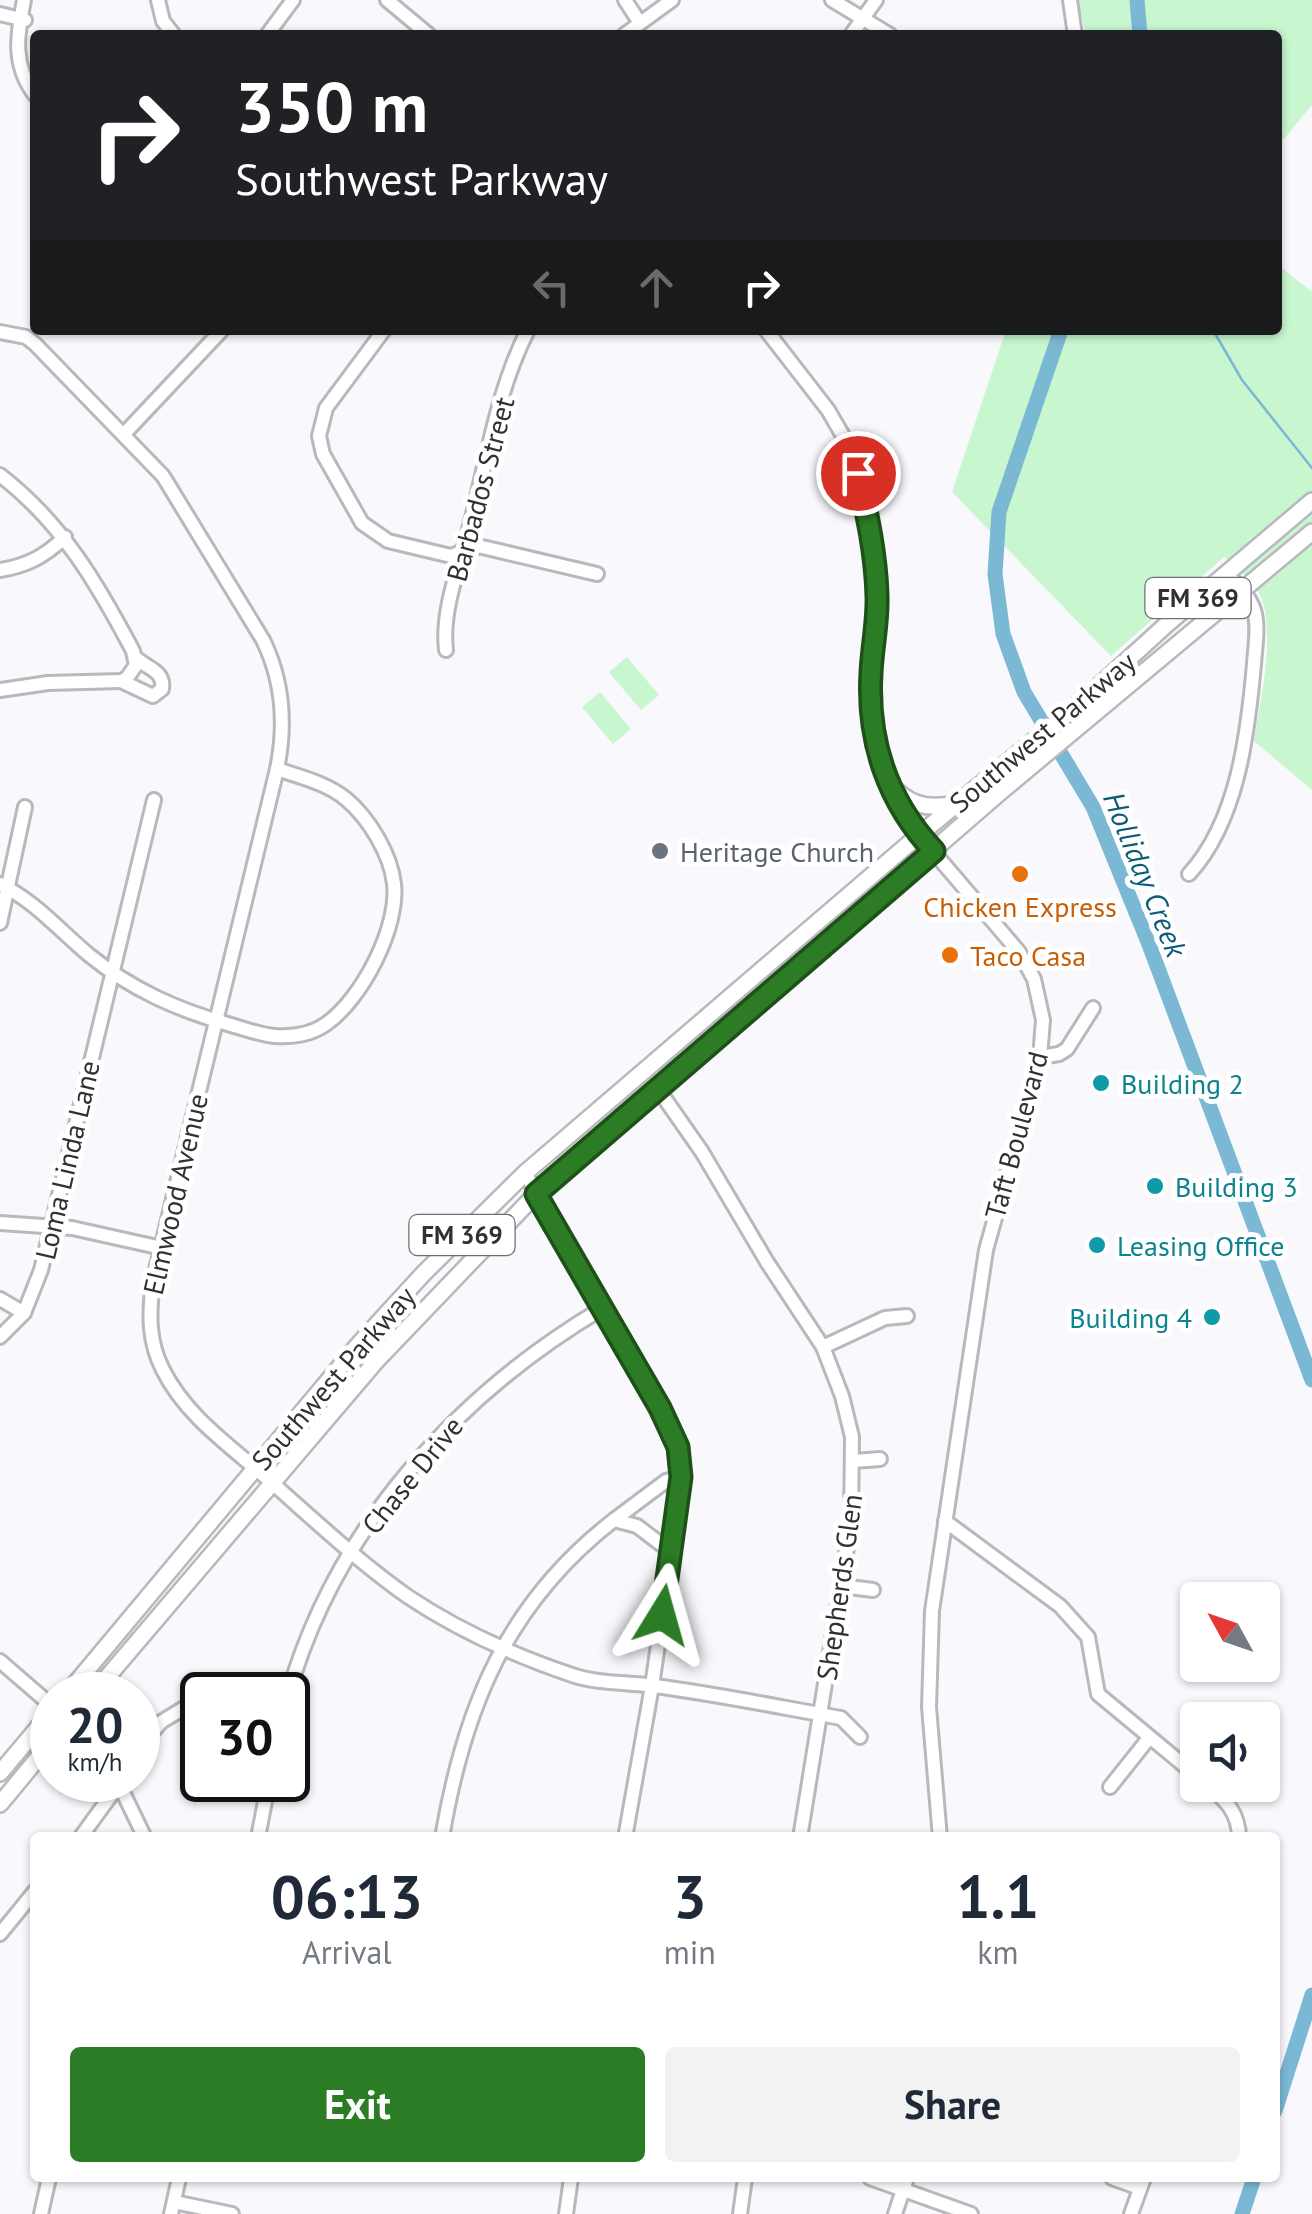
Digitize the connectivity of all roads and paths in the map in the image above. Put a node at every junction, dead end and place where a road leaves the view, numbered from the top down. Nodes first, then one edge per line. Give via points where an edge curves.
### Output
1 (24, 0) edge
2 (158, 0) edge
3 (293, 0) edge
4 (387, 0) edge
5 (414, 0) edge
6 (626, 0) edge
7 (672, 0) edge
8 (832, 0) edge
9 (876, 0) edge
10 (1070, 0) edge
11 (0, 14) edge
12 (404, 14) junction
13 (864, 18) junction
14 (24, 20) junction
15 (640, 23) junction
16 (170, 30) edge
17 (271, 30) edge
18 (423, 30) edge
19 (631, 30) edge
20 (855, 30) edge
21 (882, 30) edge
22 (1074, 30) edge
23 (30, 87) edge
24 (0, 332) edge
25 (217, 335) edge
26 (380, 335) edge
27 (526, 335) edge
28 (770, 335) edge
29 (124, 434) junction
30 (0, 475) edge
31 (1312, 501) edge
32 (1312, 532) edge
33 (65, 538) junction
34 (463, 553) junction
35 (0, 570) edge
36 (597, 574) dead end
37 (1226, 574) junction
38 (1243, 590) junction
39 (446, 650) dead end
40 (136, 658) junction
41 (121, 681) junction
42 (0, 690) edge
43 (1091, 704) junction
44 (277, 769) junction
45 (888, 782) junction
46 (993, 787) junction
47 (154, 800) dead end
48 (960, 803) junction
49 (25, 807) dead end
50 (919, 835) junction
51 (934, 851) junction
52 (1188, 874) dead end
53 (4, 886) edge
54 (0, 923) edge
55 (792, 944) junction
56 (809, 959) junction
57 (112, 972) junction
58 (1093, 1008) dead end
59 (214, 1020) junction
60 (1040, 1057) junction
61 (658, 1088) junction
62 (525, 1174) junction
63 (536, 1194) junction
64 (0, 1223) edge
65 (52, 1226) junction
66 (162, 1248) junction
67 (442, 1254) junction
68 (460, 1270) junction
69 (0, 1298) edge
70 (603, 1308) junction
71 (24, 1313) junction
72 (907, 1316) dead end
73 (0, 1337) edge
74 (823, 1347) junction
75 (880, 1459) dead end
76 (854, 1461) junction
77 (255, 1468) junction
78 (681, 1477) junction
79 (273, 1484) junction
80 (614, 1520) junction
81 (945, 1521) junction
82 (672, 1546) junction
83 (351, 1552) junction
84 (842, 1586) junction
85 (874, 1590) dead end
86 (503, 1646) junction
87 (0, 1661) edge
88 (85, 1672) edge
89 (112, 1672) edge
90 (296, 1672) edge
91 (652, 1686) junction
92 (30, 1688) edge
93 (820, 1714) junction
94 (30, 1735) edge
95 (860, 1738) dead end
96 (1149, 1738) junction
97 (1180, 1763) edge
98 (30, 1768) edge
99 (0, 1772) edge
100 (1110, 1787) dead end
101 (106, 1802) edge
102 (129, 1802) edge
103 (265, 1802) edge
104 (1229, 1802) edge
105 (0, 1804) edge
106 (84, 1832) edge
107 (142, 1832) edge
108 (259, 1832) edge
109 (443, 1832) edge
110 (626, 1832) edge
111 (801, 1832) edge
112 (939, 1832) edge
113 (1237, 1832) edge
114 (30, 1900) edge
115 (0, 1934) edge
116 (48, 2182) edge
117 (178, 2182) edge
118 (570, 2182) edge
119 (744, 2182) edge
120 (1142, 2183) edge
121 (905, 2184) edge
122 (172, 2208) edge
123 (41, 2214) edge
124 (232, 2214) edge
125 (566, 2214) edge
126 (740, 2214) edge
127 (895, 2214) edge
128 (971, 2214) edge
129 (1132, 2214) edge

1 - 14 street
2 - 16 street
3 - 17 street
4 - 12 street
5 - 12 street
6 - 15 street
7 - 15 street
8 - 13 street
9 - 13 street
10 - 22 street
11 - 14 street
12 - 18 street
13 - 20 street
13 - 21 street
14 - 23 street via 17,46
15 - 19 street
24 - 29 street, Elmwood Avenue via 36,344
25 - 29 street
26 - 34 street via 322,418 323,454 354,514 372,532 451,556
27 - 34 street, Barbados Street via 503,396
28 - 45 street, Taft Boulevard via 828,410 858,473 878,598 872,722
29 - 44 street, Elmwood Avenue via 175,492 270,653 282,708
30 - 33 street
31 - 37 main road, Southwest Parkway / FM 369
32 - 38 main road, Southwest Parkway / FM 369
33 - 35 street via 28,564
33 - 40 street
34 - 36 street via 478,546
34 - 39 street, Barbados Street via 444,631
37 - 38 street
37 - 43 main road, Southwest Parkway / FM 369
38 - 43 main road, Southwest Parkway / FM 369
38 - 52 street via 1256,628 1242,758 1226,809
40 - 41 street via 134,672
40 - 41 street via 160,673 162,689 153,696
41 - 42 street
43 - 46 main road, Southwest Parkway / FM 369
44 - 59 street, Elmwood Avenue
44 - 59 street via 328,786 366,820 391,870 394,909 368,973 324,1025 273,1036
45 - 48 main road via 915,804
45 - 50 street, Taft Boulevard
46 - 48 main road, Southwest Parkway / FM 369
46 - 51 main road, Southwest Parkway / FM 369
47 - 57 street, Loma Linda Lane
48 - 50 main road, Southwest Parkway / FM 369
49 - 53 street
50 - 51 street, Taft Boulevard
50 - 55 main road, Southwest Parkway / FM 369
51 - 56 main road, Southwest Parkway / FM 369
51 - 60 street, Taft Boulevard via 1034,979 1043,1020
53 - 54 street
53 - 57 street
55 - 56 main road
55 - 62 main road, Southwest Parkway / FM 369
56 - 61 main road, Southwest Parkway / FM 369
57 - 59 street via 162,1003
57 - 65 street, Loma Linda Lane
58 - 60 street via 1067,1049
59 - 66 street, Elmwood Avenue
60 - 81 street, Taft Boulevard via 986,1250
61 - 63 main road, Southwest Parkway / FM 369
61 - 74 street, Shepherds Glen
62 - 63 street
62 - 67 main road, Southwest Parkway / FM 369
63 - 68 main road, Southwest Parkway / FM 369
63 - 70 street
64 - 65 street
65 - 66 street
65 - 71 street, Loma Linda Lane
66 - 77 street, Elmwood Avenue via 150,1309 155,1352 185,1404
67 - 68 main road
67 - 77 main road, Southwest Parkway / FM 369
68 - 79 main road, Southwest Parkway / FM 369
69 - 71 street
70 - 78 street via 672,1431
70 - 83 street, Chase Drive via 460,1413
71 - 73 street, Loma Linda Lane
72 - 74 street via 884,1318
74 - 76 street, Shepherds Glen via 842,1396
75 - 76 street
76 - 84 street, Shepherds Glen
77 - 79 street, Elmwood Avenue
77 - 88 main road, Southwest Parkway / FM 369
78 - 80 street via 666,1480
78 - 82 street
79 - 83 street, Elmwood Avenue
79 - 89 main road, Southwest Parkway / FM 369
80 - 82 street
80 - 86 street via 572,1555
81 - 96 street via 1060,1606 1088,1637 1098,1694
81 - 112 street, Taft Boulevard via 929,1668
82 - 91 street
83 - 86 street, Elmwood Avenue via 438,1615
83 - 90 street, Chase Drive
84 - 85 street
84 - 93 street, Shepherds Glen
86 - 91 street, Elmwood Avenue via 574,1676
86 - 109 street via 460,1747
87 - 92 street
91 - 93 street, Elmwood Avenue
91 - 110 street
93 - 95 street, Elmwood Avenue via 841,1718
93 - 111 street, Shepherds Glen
94 - 99 main road
96 - 97 street
96 - 100 street
98 - 105 main road
101 - 106 street
102 - 107 street
103 - 108 street
104 - 113 street
114 - 115 street
116 - 123 street
117 - 122 street
118 - 125 street
119 - 126 street
120 - 129 street
121 - 127 street
121 - 128 street
122 - 124 street

